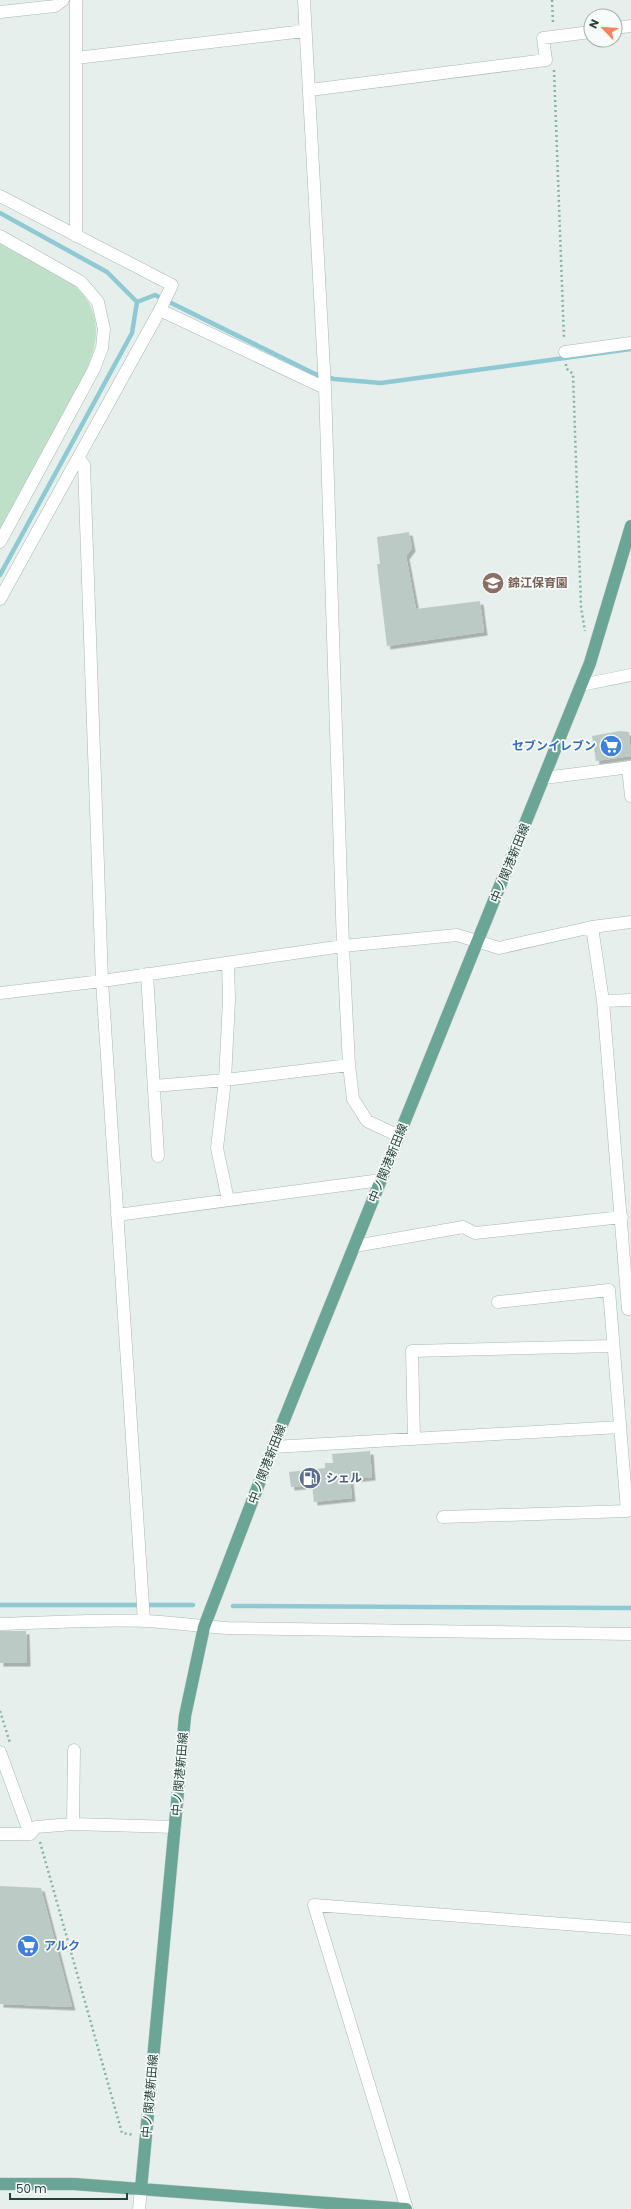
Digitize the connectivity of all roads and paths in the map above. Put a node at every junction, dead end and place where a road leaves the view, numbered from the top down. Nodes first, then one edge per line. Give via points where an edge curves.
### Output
1 (63, 0) edge
2 (76, 0) edge
3 (304, 0) edge
4 (552, 0) edge
5 (0, 12) edge
6 (553, 24) dead end
7 (304, 31) junction
8 (583, 33) edge
9 (76, 58) junction
10 (554, 64) dead end
11 (310, 90) junction
12 (0, 196) edge
13 (0, 236) edge
14 (76, 236) junction
15 (160, 310) junction
16 (631, 343) edge
17 (565, 352) junction
18 (325, 388) junction
19 (78, 458) junction
20 (631, 526) edge
21 (0, 542) edge
22 (0, 600) edge
23 (586, 635) dead end
24 (631, 675) edge
25 (581, 685) junction
26 (629, 767) edge
27 (544, 778) junction
28 (631, 796) edge
29 (631, 922) edge
30 (592, 927) junction
31 (478, 941) junction
32 (343, 946) junction
33 (228, 963) junction
34 (147, 974) junction
35 (102, 981) junction
36 (0, 993) edge
37 (631, 1000) edge
38 (602, 1001) junction
39 (349, 1064) junction
40 (225, 1080) junction
41 (154, 1086) junction
42 (399, 1136) junction
43 (158, 1156) dead end
44 (381, 1180) junction
45 (228, 1200) junction
46 (117, 1215) junction
47 (622, 1217) junction
48 (355, 1246) junction
49 (498, 1302) dead end
50 (630, 1308) edge
51 (610, 1311) junction
52 (613, 1346) junction
53 (620, 1428) junction
54 (414, 1439) junction
55 (273, 1447) junction
56 (443, 1517) dead end
57 (144, 1621) junction
58 (0, 1624) edge
59 (204, 1628) junction
60 (631, 1634) edge
61 (0, 1711) edge
62 (6, 1750) edge
63 (74, 1750) dead end
64 (73, 1824) junction
65 (175, 1827) junction
66 (33, 1831) junction
67 (0, 1834) edge
68 (631, 1929) edge
69 (146, 2137) junction
70 (0, 2184) edge
71 (141, 2189) junction
72 (139, 2209) edge
73 (406, 2209) edge

1 - 5 street via 55,6
2 - 9 street
3 - 7 street
4 - 6 path
7 - 9 street
7 - 11 street
8 - 11 street via 543,38 546,60
9 - 14 street
10 - 17 path
11 - 18 street
12 - 14 street
13 - 21 street via 81,282 98,302 104,329 102,348 94,369
14 - 15 street via 172,285
15 - 18 street
15 - 19 street
16 - 17 street
17 - 23 path via 566,368 573,374 581,607
18 - 32 street
19 - 22 street
19 - 35 street via 84,465
20 - 25 main road, 中ノ関港新田線
24 - 25 street
25 - 27 main road, 中ノ関港新田線
26 - 27 street
26 - 28 street
27 - 31 main road, 中ノ関港新田線
29 - 30 street
30 - 31 street via 499,948
30 - 38 street
31 - 32 street via 457,935
31 - 42 main road, 中ノ関港新田線
32 - 33 street
32 - 39 street
33 - 34 street
33 - 40 street
34 - 35 street
34 - 41 street
35 - 36 street
35 - 46 street
37 - 38 street
38 - 47 street
39 - 40 street
39 - 42 street via 353,1099 367,1121
40 - 41 street
40 - 45 street via 217,1148
41 - 43 street
42 - 44 main road, 中ノ関港新田線
44 - 45 street
44 - 48 main road, 中ノ関港新田線
45 - 46 street
46 - 57 street
47 - 48 street via 475,1233 462,1227
47 - 50 street
48 - 55 main road, 中ノ関港新田線
49 - 51 street via 609,1290
50 - 51 street
51 - 52 street
52 - 53 street
52 - 54 street via 412,1352
53 - 54 street
53 - 56 street via 627,1511
54 - 55 street
55 - 59 main road, 中ノ関港新田線
57 - 58 street
57 - 59 street via 180,1622
59 - 60 street
59 - 65 main road, 中ノ関港新田線 via 185,1716
61 - 62 path
62 - 66 street
63 - 64 street
64 - 65 street
64 - 66 street
65 - 69 main road, 中ノ関港新田線
66 - 67 street
66 - 69 path via 122,2133
68 - 73 street via 314,1905
69 - 71 main road, 中ノ関港新田線
70 - 71 main road via 74,2184
71 - 72 street
71 - 73 main road

